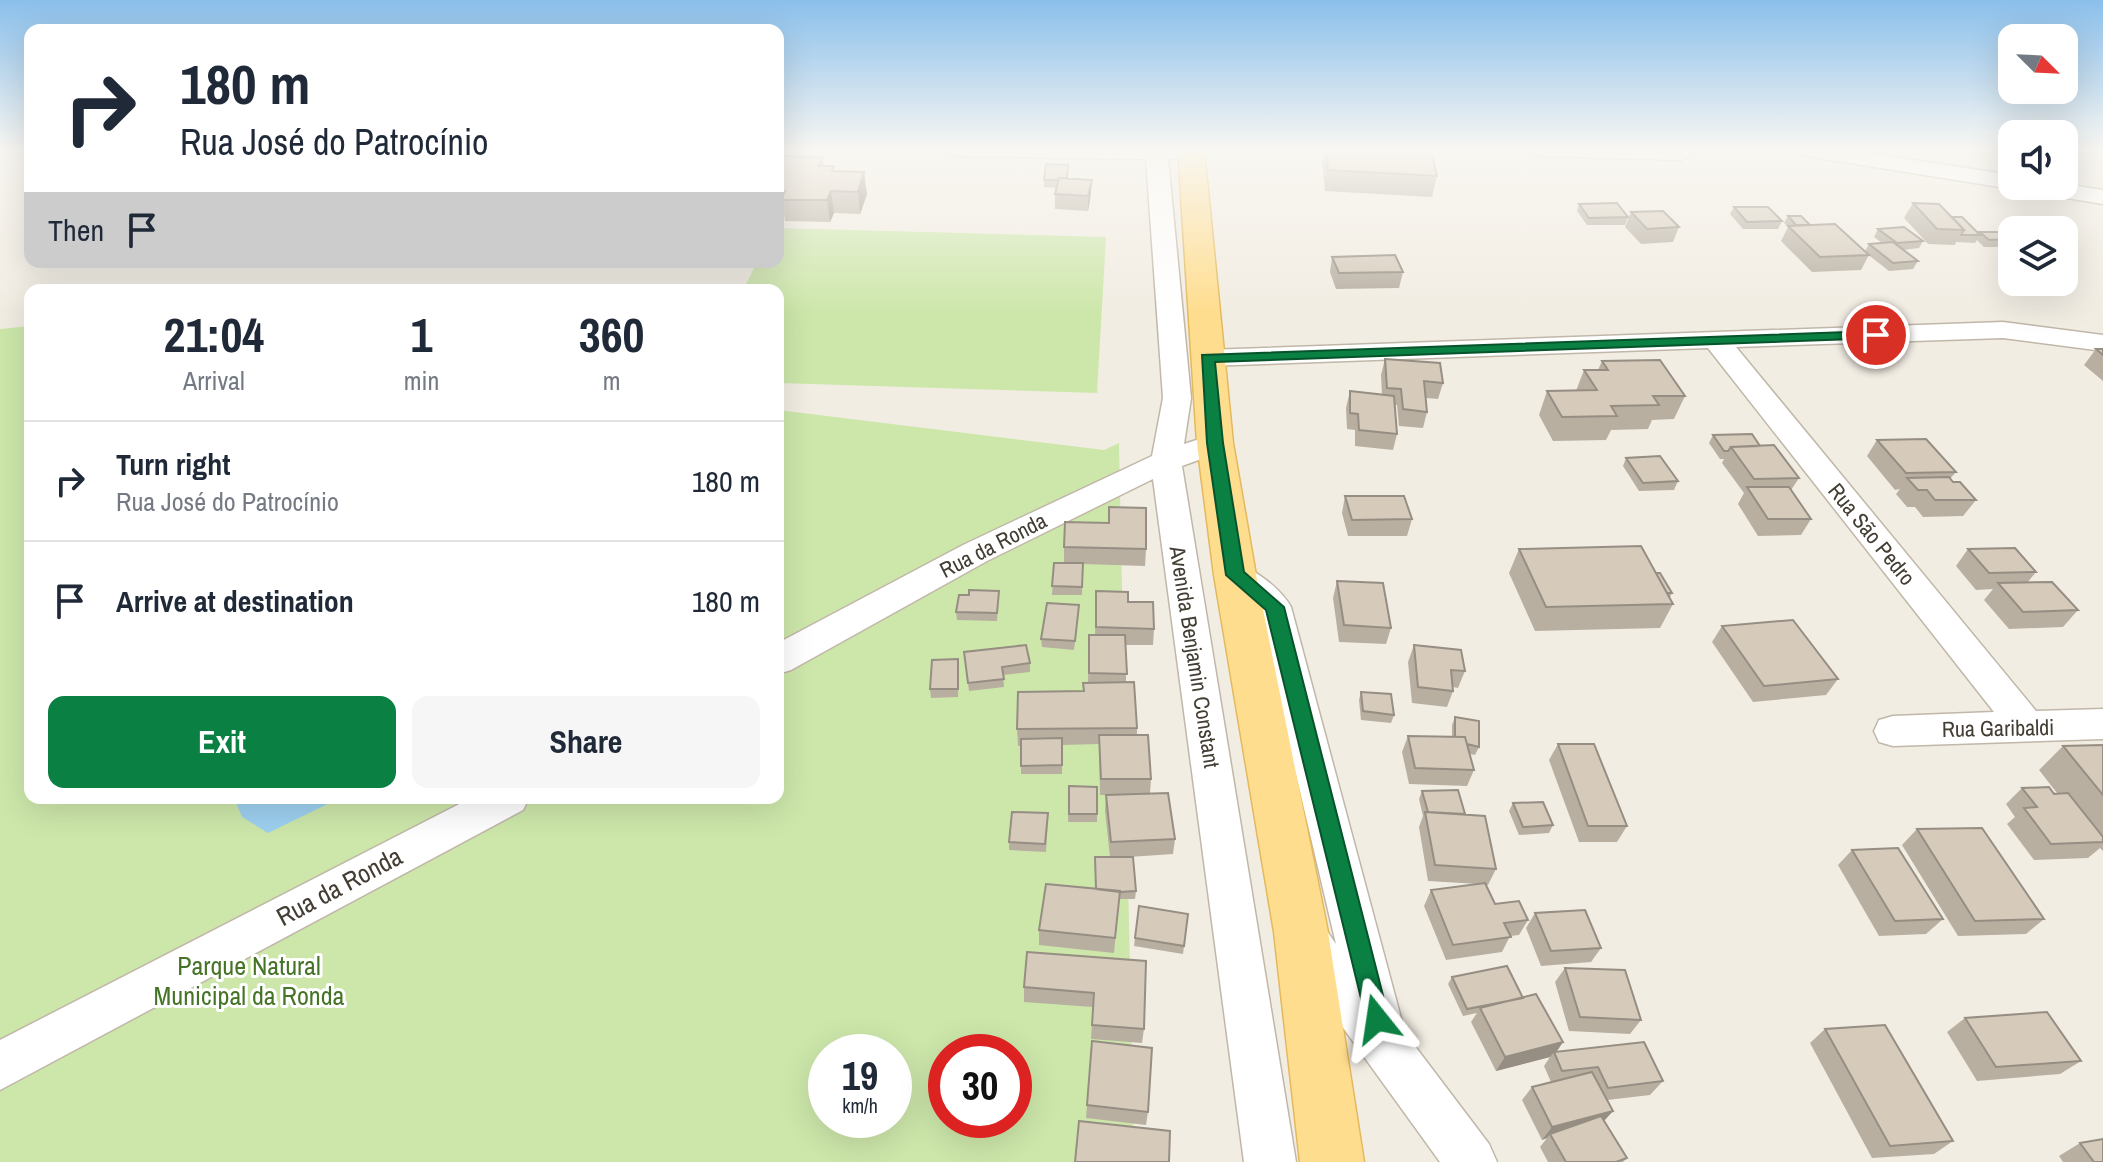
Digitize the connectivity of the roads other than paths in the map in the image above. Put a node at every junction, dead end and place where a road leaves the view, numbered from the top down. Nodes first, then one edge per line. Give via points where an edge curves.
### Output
1 (1175, 204) edge
2 (1182, 204) edge
3 (1717, 342) junction
4 (2103, 343) edge
5 (1207, 358) junction
6 (1215, 443) junction
7 (1166, 461) junction
8 (1235, 575) junction
9 (784, 657) edge
10 (2103, 724) edge
11 (2027, 727) junction
12 (1893, 731) dead end
13 (498, 804) edge
14 (1301, 932) junction
15 (1384, 1045) junction
16 (0, 1066) edge
17 (1270, 1162) edge
18 (1332, 1162) edge
19 (1471, 1162) edge

1 - 7 street, Avenida Benjamin Constant via 1177,398
2 - 5 main road
3 - 4 street via 2003,330
3 - 5 street
3 - 11 street, Rua São Pedro
5 - 6 main road
6 - 7 street, Rua da Ronda
6 - 8 main road
7 - 9 street, Rua da Ronda via 975,553
7 - 17 street, Avenida Benjamin Constant
8 - 14 main road
8 - 15 street via 1274,607
10 - 11 street, Rua Garibaldi
11 - 12 street, Rua Garibaldi
13 - 16 street, Rua da Ronda
14 - 15 street
14 - 18 main road
15 - 19 street

